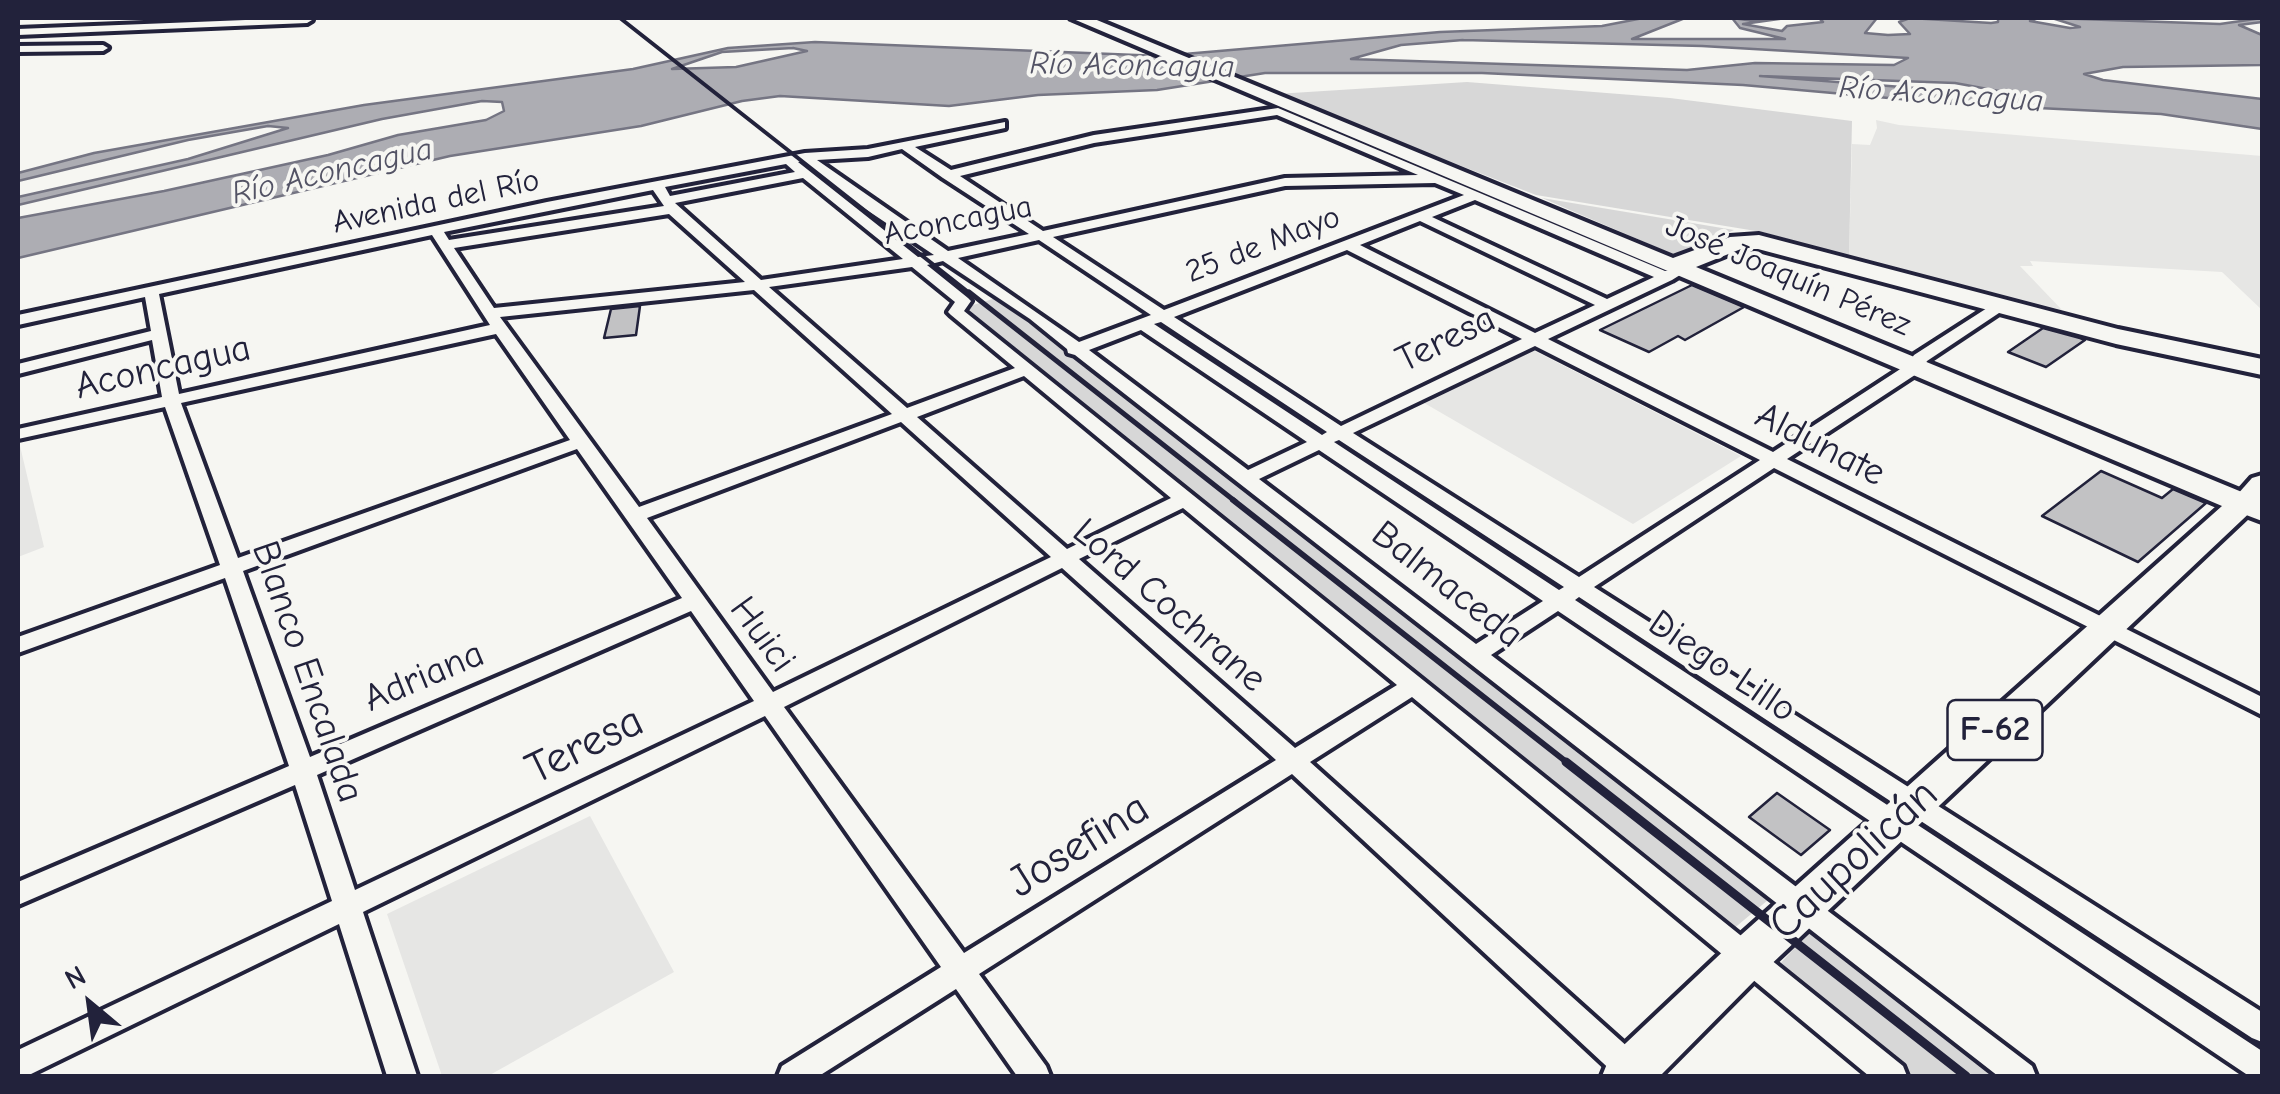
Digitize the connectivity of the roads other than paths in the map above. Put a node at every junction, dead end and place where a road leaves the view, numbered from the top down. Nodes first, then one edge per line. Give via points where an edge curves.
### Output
1 (1079, 18) edge
2 (307, 20) dead end
3 (210, 22) edge
4 (18, 32) edge
5 (103, 48) dead end
6 (18, 49) edge
7 (1283, 109) junction
8 (1001, 126) dead end
9 (904, 146) junction
10 (788, 160) joint
11 (808, 166) junction
12 (948, 175) junction
13 (1434, 179) junction
14 (657, 185) junction
15 (1474, 196) junction
16 (668, 205) junction
17 (1420, 216) junction
18 (1038, 236) junction
19 (440, 238) junction
20 (1348, 244) junction
21 (944, 257) junction
22 (916, 262) junction
23 (1678, 268) junction
24 (755, 285) junction
25 (151, 290) junction
26 (995, 292) junction
27 (962, 301) junction
28 (2003, 304) junction
29 (1608, 305) junction
30 (18, 320) edge
31 (1152, 320) junction
32 (495, 321) junction
33 (159, 334) junction
34 (1533, 340) junction
35 (1074, 350) junction
36 (2262, 366) edge
37 (1915, 367) junction
38 (18, 369) edge
39 (1028, 369) junction
40 (171, 398) junction
41 (901, 414) junction
42 (18, 434) edge
43 (1331, 437) junction
44 (581, 442) junction
45 (1773, 460) junction
46 (1244, 479) junction
47 (1187, 498) junction
48 (2256, 500) edge
49 (634, 516) junction
50 (1062, 559) junction
51 (231, 570) junction
52 (1582, 586) junction
53 (1559, 600) junction
54 (695, 601) junction
55 (2107, 628) junction
56 (18, 645) edge
57 (1474, 656) junction
58 (1411, 687) junction
59 (769, 704) junction
60 (2262, 707) edge
61 (1293, 761) junction
62 (303, 770) junction
63 (1904, 814) junction
64 (18, 894) edge
65 (1804, 906) junction
66 (348, 907) junction
67 (1748, 957) junction
68 (960, 971) junction
69 (2262, 1028) edge
70 (18, 1065) edge
71 (2262, 1068) edge
72 (1632, 1075) edge
73 (402, 1076) edge
74 (792, 1076) edge
75 (1035, 1076) edge
76 (1892, 1076) edge
77 (2021, 1076) edge

1 - 7 main road, F-62
2 - 3 street
3 - 4 street
5 - 6 street
7 - 12 street via 1094,138
7 - 13 street, José Joaquín Pérez
7 - 23 main road, José Joaquín Pérez / F-62
8 - 9 street
9 - 11 street
9 - 12 street, Diego Lillo
10 - 11 street, Balmaceda
10 - 14 street, Avenida del Río
11 - 16 street
11 - 21 street, Balmaceda
11 - 22 street, Balmaceda
12 - 18 street, Diego Lillo
13 - 15 street, José Joaquín Pérez
13 - 18 street, Aconcagua via 1285,182
14 - 16 street, Lord Cochrane
14 - 19 street, Avenida del Río
15 - 17 street, 25 de Mayo
15 - 23 street, José Joaquín Pérez
16 - 19 street
16 - 24 street, Lord Cochrane
17 - 20 street, 25 de Mayo
17 - 29 street
18 - 21 street, Aconcagua
18 - 31 street, Diego Lillo
19 - 25 street, Avenida del Río
19 - 32 street, Huici
20 - 31 street, 25 de Mayo
20 - 34 street, Aldunate
21 - 22 street, Aconcagua
21 - 26 street, Balmaceda
22 - 24 street, Aconcagua
22 - 27 street, Balmaceda
23 - 28 main road, Teresa via 1749,240
23 - 29 street, Teresa
23 - 37 main road, José Joaquín Pérez / F-62
24 - 32 street, Aconcagua
24 - 41 street, Lord Cochrane
25 - 30 street, Avenida del Río
25 - 33 street, Blanco Encalada
26 - 27 street
26 - 35 street, Balmaceda
27 - 39 street, Balmaceda via 956,312
28 - 36 main road via 2182,352
28 - 37 street
29 - 34 street, Teresa
31 - 35 street, 25 de Mayo
31 - 43 street, Diego Lillo
32 - 40 street, Aconcagua
32 - 44 street, Huici
33 - 38 street
33 - 40 street, Blanco Encalada
34 - 43 street, Teresa
34 - 45 street, Aldunate
35 - 46 street, Balmaceda
37 - 45 street
37 - 48 main road, José Joaquín Pérez / F-62
39 - 41 street
39 - 47 street, Balmaceda
40 - 42 street, Aconcagua
40 - 51 street, Blanco Encalada
41 - 49 street
41 - 50 street, Lord Cochrane
43 - 46 street, Teresa
43 - 52 street, Diego Lillo
43 - 53 street, Diego Lillo
44 - 49 street, Huici
44 - 51 street
45 - 52 street
45 - 55 street, Aldunate
46 - 57 street, Balmaceda
47 - 50 street, Teresa
47 - 58 street, Balmaceda
48 - 55 main road, Caupolicán / F-62
49 - 54 street, Huici
50 - 59 street, Teresa
50 - 61 street, Lord Cochrane
51 - 56 street
51 - 62 street, Blanco Encalada
52 - 53 street
52 - 63 street, Diego Lillo
53 - 57 street
53 - 63 street, Diego Lillo
54 - 59 street, Huici
54 - 62 street, Adriana
55 - 60 street, Aldunate
55 - 63 main road, Caupolicán / F-62
57 - 65 street, Balmaceda
58 - 61 street, Josefina
58 - 67 street, Balmaceda
59 - 66 street, Teresa
59 - 68 street, Huici
61 - 68 street, Josefina
61 - 72 street, Lord Cochrane
62 - 64 street, Adriana
62 - 66 street, Blanco Encalada
63 - 65 main road, Caupolicán / F-62
63 - 69 street, Diego Lillo
63 - 71 street, Diego Lillo
65 - 67 main road, Caupolicán / F-62
65 - 77 street, Balmaceda
66 - 70 street, Teresa
66 - 73 street, Blanco Encalada
67 - 72 main road, Caupolicán / F-62
67 - 76 street, Balmaceda
68 - 74 street, Josefina
68 - 75 street, Huici

